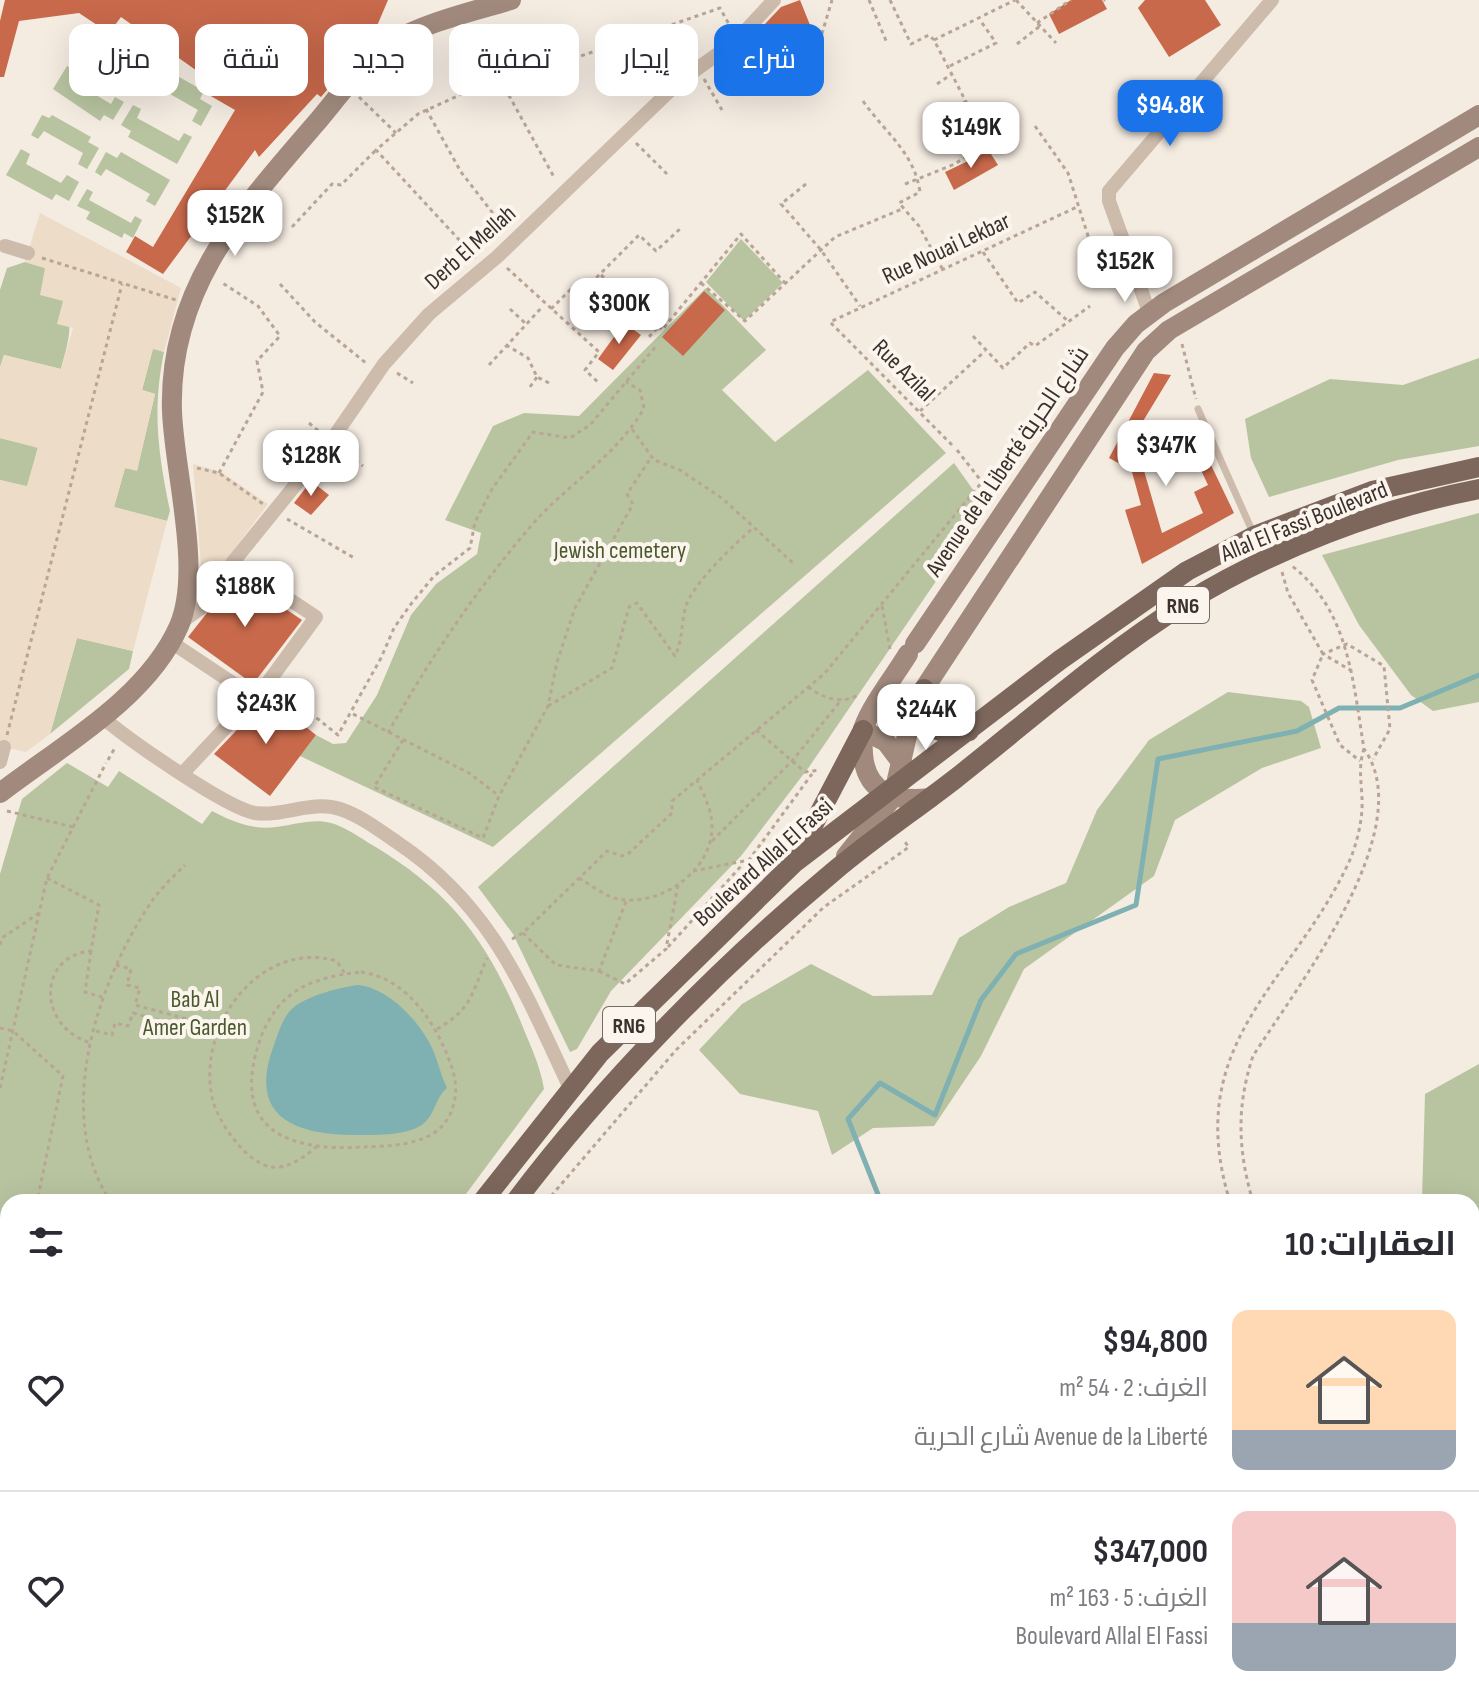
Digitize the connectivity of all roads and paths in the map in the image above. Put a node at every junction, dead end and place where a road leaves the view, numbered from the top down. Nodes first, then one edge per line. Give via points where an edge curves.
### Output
1 (511, 0) edge
2 (774, 0) edge
3 (832, 0) edge
4 (869, 0) edge
5 (890, 0) edge
6 (1016, 0) edge
7 (1071, 0) edge
8 (1272, 0) edge
9 (980, 20) junction
10 (677, 24) edge
11 (728, 24) edge
12 (752, 24) edge
13 (1038, 24) junction
14 (433, 27) edge
15 (824, 27) edge
16 (934, 40) junction
17 (887, 43) dead end
18 (1056, 43) dead end
19 (1017, 44) dead end
20 (714, 57) edge
21 (950, 66) junction
22 (698, 69) joint
23 (952, 74) junction
24 (937, 84) dead end
25 (339, 96) edge
26 (358, 96) edge
27 (461, 96) edge
28 (510, 96) edge
29 (665, 96) edge
30 (863, 101) dead end
31 (426, 109) junction
32 (722, 110) dead end
33 (1479, 115) edge
34 (1035, 126) dead end
35 (396, 133) junction
36 (627, 134) junction
37 (1479, 147) edge
38 (376, 150) junction
39 (667, 174) dead end
40 (917, 179) junction
41 (806, 184) dead end
42 (905, 184) dead end
43 (564, 191) junction
44 (1077, 207) junction
45 (902, 209) junction
46 (292, 227) dead end
47 (680, 229) dead end
48 (513, 239) junction
49 (5, 246) dead end
50 (821, 250) junction
51 (983, 252) junction
52 (28, 253) joint
53 (497, 257) junction
54 (1097, 264) dead end
55 (484, 267) junction
56 (943, 270) junction
57 (205, 271) junction
58 (601, 275) junction
59 (701, 283) junction
60 (785, 283) junction
61 (122, 284) junction
62 (280, 284) dead end
63 (191, 305) junction
64 (544, 305) junction
65 (1090, 306) dead end
66 (861, 307) junction
67 (510, 309) dead end
68 (551, 309) junction
69 (1149, 312) junction
70 (830, 322) joint
71 (1069, 322) junction
72 (525, 323) junction
73 (659, 326) junction
74 (973, 336) dead end
75 (648, 338) dead end
76 (506, 345) junction
77 (657, 345) dead end
78 (986, 350) junction
79 (1185, 356) dead end
80 (489, 365) dead end
81 (381, 368) junction
82 (537, 377) junction
83 (626, 382) junction
84 (413, 383) dead end
85 (549, 383) dead end
86 (600, 384) dead end
87 (530, 387) dead end
88 (1198, 409) joint
89 (920, 411) junction
90 (632, 429) junction
91 (952, 445) dead end
92 (957, 450) dead end
93 (652, 456) junction
94 (177, 463) junction
95 (1479, 467) edge
96 (219, 473) junction
97 (1479, 489) edge
98 (274, 511) junction
99 (1285, 522) junction
100 (753, 528) junction
101 (1254, 536) junction
102 (1285, 552) junction
103 (356, 559) dead end
104 (233, 562) junction
105 (794, 564) dead end
106 (882, 604) junction
107 (180, 623) junction
108 (171, 642) junction
109 (1347, 644) junction
110 (904, 651) junction
111 (1323, 654) junction
112 (1352, 671) junction
113 (269, 681) junction
114 (808, 687) junction
115 (924, 689) junction
116 (866, 690) dead end
117 (252, 696) junction
118 (842, 699) junction
119 (548, 706) junction
120 (352, 713) junction
121 (101, 716) junction
122 (756, 730) junction
123 (863, 730) junction
124 (969, 731) junction
125 (388, 733) junction
126 (403, 740) junction
127 (4, 747) joint
128 (1364, 749) junction
129 (1372, 760) junction
130 (792, 761) junction
131 (1360, 761) junction
132 (0, 762) edge
133 (106, 763) dead end
134 (824, 769) dead end
135 (183, 773) junction
136 (813, 773) junction
137 (697, 780) junction
138 (894, 784) junction
139 (499, 796) junction
140 (930, 798) junction
141 (4, 802) edge
142 (73, 827) junction
143 (709, 843) junction
144 (909, 847) dead end
145 (794, 863) junction
146 (743, 864) junction
147 (185, 865) dead end
148 (693, 871) junction
149 (834, 871) junction
150 (47, 878) junction
151 (579, 878) junction
152 (678, 885) junction
153 (627, 899) junction
154 (39, 913) junction
155 (523, 933) junction
156 (0, 945) edge
157 (499, 947) junction
158 (666, 949) junction
159 (91, 951) junction
160 (116, 965) junction
161 (599, 971) junction
162 (345, 974) junction
163 (103, 998) junction
164 (0, 1028) edge
165 (220, 1028) junction
166 (437, 1029) junction
167 (94, 1030) junction
168 (13, 1031) junction
169 (217, 1036) junction
170 (91, 1043) junction
171 (0, 1088) edge
172 (570, 1088) junction
173 (317, 1146) junction
174 (39, 1194) edge
175 (107, 1194) edge
176 (488, 1194) edge
177 (522, 1194) edge
178 (553, 1194) edge
179 (1228, 1194) edge
180 (1251, 1194) edge

1 - 14 main road
2 - 12 street, Derb El Mellah
3 - 15 path
4 - 17 path
5 - 16 path via 911,44 929,35
6 - 9 path
6 - 13 path
7 - 13 path
8 - 69 street via 1109,191
9 - 16 path
9 - 21 path via 996,43
10 - 11 path via 720,8
13 - 18 path
13 - 19 path
16 - 21 path
20 - 22 street, Derb El Mellah
21 - 23 path
22 - 32 path
23 - 24 path
23 - 40 path via 977,123 991,138 955,164
25 - 57 main road via 233,221
26 - 35 path
27 - 31 path
28 - 43 path
29 - 36 street, Derb El Mellah
30 - 40 path via 914,162
31 - 35 path
31 - 48 path via 461,172
33 - 69 main road, Avenue de la Liberté شارع الحرية
34 - 44 path via 1068,173
35 - 38 path
36 - 39 path
36 - 43 street, Derb El Mellah
37 - 115 main road via 1153,344
38 - 46 path via 341,185 332,184
38 - 55 path
40 - 42 path
40 - 45 path via 920,192 899,203
41 - 50 path via 781,204
43 - 48 street, Derb El Mellah
44 - 51 path, Rue Nouai Lekbar
44 - 54 path
45 - 50 path via 835,237
45 - 56 path via 919,226
47 - 58 path via 656,251 639,235
48 - 53 street, Derb El Mellah
49 - 52 street
50 - 60 path
50 - 66 path
51 - 56 path, Rue Nouai Lekbar
51 - 71 path via 1018,303 1035,292
52 - 61 path
53 - 55 street, Derb El Mellah
53 - 64 path
55 - 81 street, Derb El Mellah via 429,314
56 - 66 path, Rue Nouai Lekbar
57 - 63 main road
57 - 96 path via 258,306 280,336 257,361 263,392
58 - 68 path via 585,289 578,282
58 - 73 path
59 - 60 path via 745,321
59 - 60 path via 741,234
59 - 73 path via 662,330
61 - 63 path
61 - 127 path
62 - 81 path via 315,322
63 - 94 main road via 172,390
64 - 68 path
64 - 72 path
65 - 71 path
66 - 70 path, Rue Nouai Lekbar
67 - 72 path
68 - 86 path via 600,353 585,370
69 - 110 main road, Avenue de la Liberté شارع الحرية via 1115,348
70 - 89 path, Rue Azilal
71 - 78 path via 1035,346 1030,343 1003,368
72 - 76 path
73 - 75 path
74 - 78 path
76 - 80 path
76 - 82 path via 528,358
77 - 83 path
78 - 89 path
79 - 88 path
81 - 84 path
81 - 98 street, Derb El Mellah
82 - 85 path
82 - 87 path
83 - 90 path via 640,390 644,408
83 - 120 path via 590,425 570,438 533,432 492,489 475,522 470,548 434,576 394,628
88 - 101 lane
89 - 91 path, Rue Azilal
90 - 93 path
90 - 125 path via 532,524 431,661
92 - 106 path via 982,482
93 - 100 path via 723,499
93 - 119 path via 627,494 633,504 575,608
94 - 96 path
94 - 107 main road via 188,567 188,598
95 - 99 main road, Boulevard Allal El Fassi / RN6 via 1398,483
96 - 98 path
97 - 102 main road, Allal El Fassi Boulevard / RN6 via 1408,507
98 - 103 path
98 - 104 street, Derb El Mellah
99 - 101 main road, Boulevard Allal El Fassi / RN6
99 - 102 main road
100 - 105 path
100 - 119 path via 686,604 675,656 637,603 629,607 612,668
101 - 124 main road, Boulevard Allal El Fassi / RN6 via 1166,584
102 - 109 path via 1311,581
102 - 111 path via 1288,593
102 - 140 main road, Allal El Fassi Boulevard / RN6 via 1160,621
104 - 107 street, Derb El Mellah via 201,608
104 - 113 street via 316,617
106 - 110 path
106 - 114 path
107 - 108 main road
108 - 117 street
108 - 121 main road via 150,672
109 - 111 path
109 - 112 path
109 - 129 path via 1384,666 1390,729
110 - 123 main road, Avenue de la Liberté شارع الحرية
111 - 112 path
111 - 131 path via 1312,680 1340,745
112 - 128 path
113 - 117 street
113 - 120 path via 338,735
114 - 118 path via 824,698
114 - 122 path
115 - 124 main road via 922,713 929,727 949,734
115 - 138 main road
116 - 118 path
117 - 135 street
118 - 130 path
119 - 139 path
120 - 125 path
121 - 135 street
121 - 141 main road
122 - 130 path
122 - 137 path
123 - 138 main road via 886,742
123 - 138 main road via 867,774
123 - 145 main road
124 - 138 main road, Boulevard Allal El Fassi / RN6
125 - 126 path
126 - 139 path via 469,773
126 - 139 path via 374,787 483,838
127 - 132 street
128 - 129 path
128 - 131 path
129 - 180 path via 1380,808 1368,863 1253,1056 1245,1081 1240,1139
130 - 136 path
130 - 143 path
131 - 179 path via 1362,809 1351,858 1231,1052 1219,1138
133 - 142 path
134 - 136 path
135 - 157 street via 248,811 331,807 370,824 431,865 468,901
136 - 146 path
137 - 143 path via 711,814
137 - 151 path via 672,801 672,813 628,854 607,851
138 - 140 main road
138 - 145 main road, Boulevard Allal El Fassi / RN6
138 - 149 main road
140 - 149 main road, RN6
141 - 142 path
142 - 150 path
143 - 148 path
144 - 178 path via 824,907 676,1050
145 - 172 main road, Boulevard Allal El Fassi / RN6
146 - 148 path
146 - 158 path
147 - 160 path via 154,898
148 - 152 path
149 - 177 main road, RN6 via 604,1094
150 - 154 path
150 - 159 path via 99,905
151 - 153 path via 605,894
151 - 155 path
152 - 153 path via 664,893
152 - 158 path
153 - 161 path
154 - 156 path via 2,938
154 - 168 path
155 - 157 path
155 - 161 path via 556,965
157 - 166 path via 489,954 460,1016
157 - 172 street
158 - 161 path via 625,984
159 - 163 path via 85,992
159 - 170 path via 69,958 58,970 50,1000 63,1029
160 - 163 path
160 - 165 path via 131,969 127,985 140,988 135,1005
162 - 165 path via 337,961 320,956 276,964 239,994
162 - 166 path via 379,974 392,981
162 - 173 path via 305,986 277,1005 251,1066 253,1098 265,1123 282,1136
163 - 167 path
164 - 168 path
165 - 169 path
166 - 173 path via 457,1085 442,1126 396,1145
167 - 169 path via 112,1035 115,1023 128,1026 133,1013
167 - 170 path
168 - 171 path
168 - 174 path via 64,1081
169 - 173 path via 212,1097 227,1132 241,1148 276,1168 302,1159
170 - 175 path via 83,1122
172 - 176 main road, Boulevard Allal El Fassi / RN6

